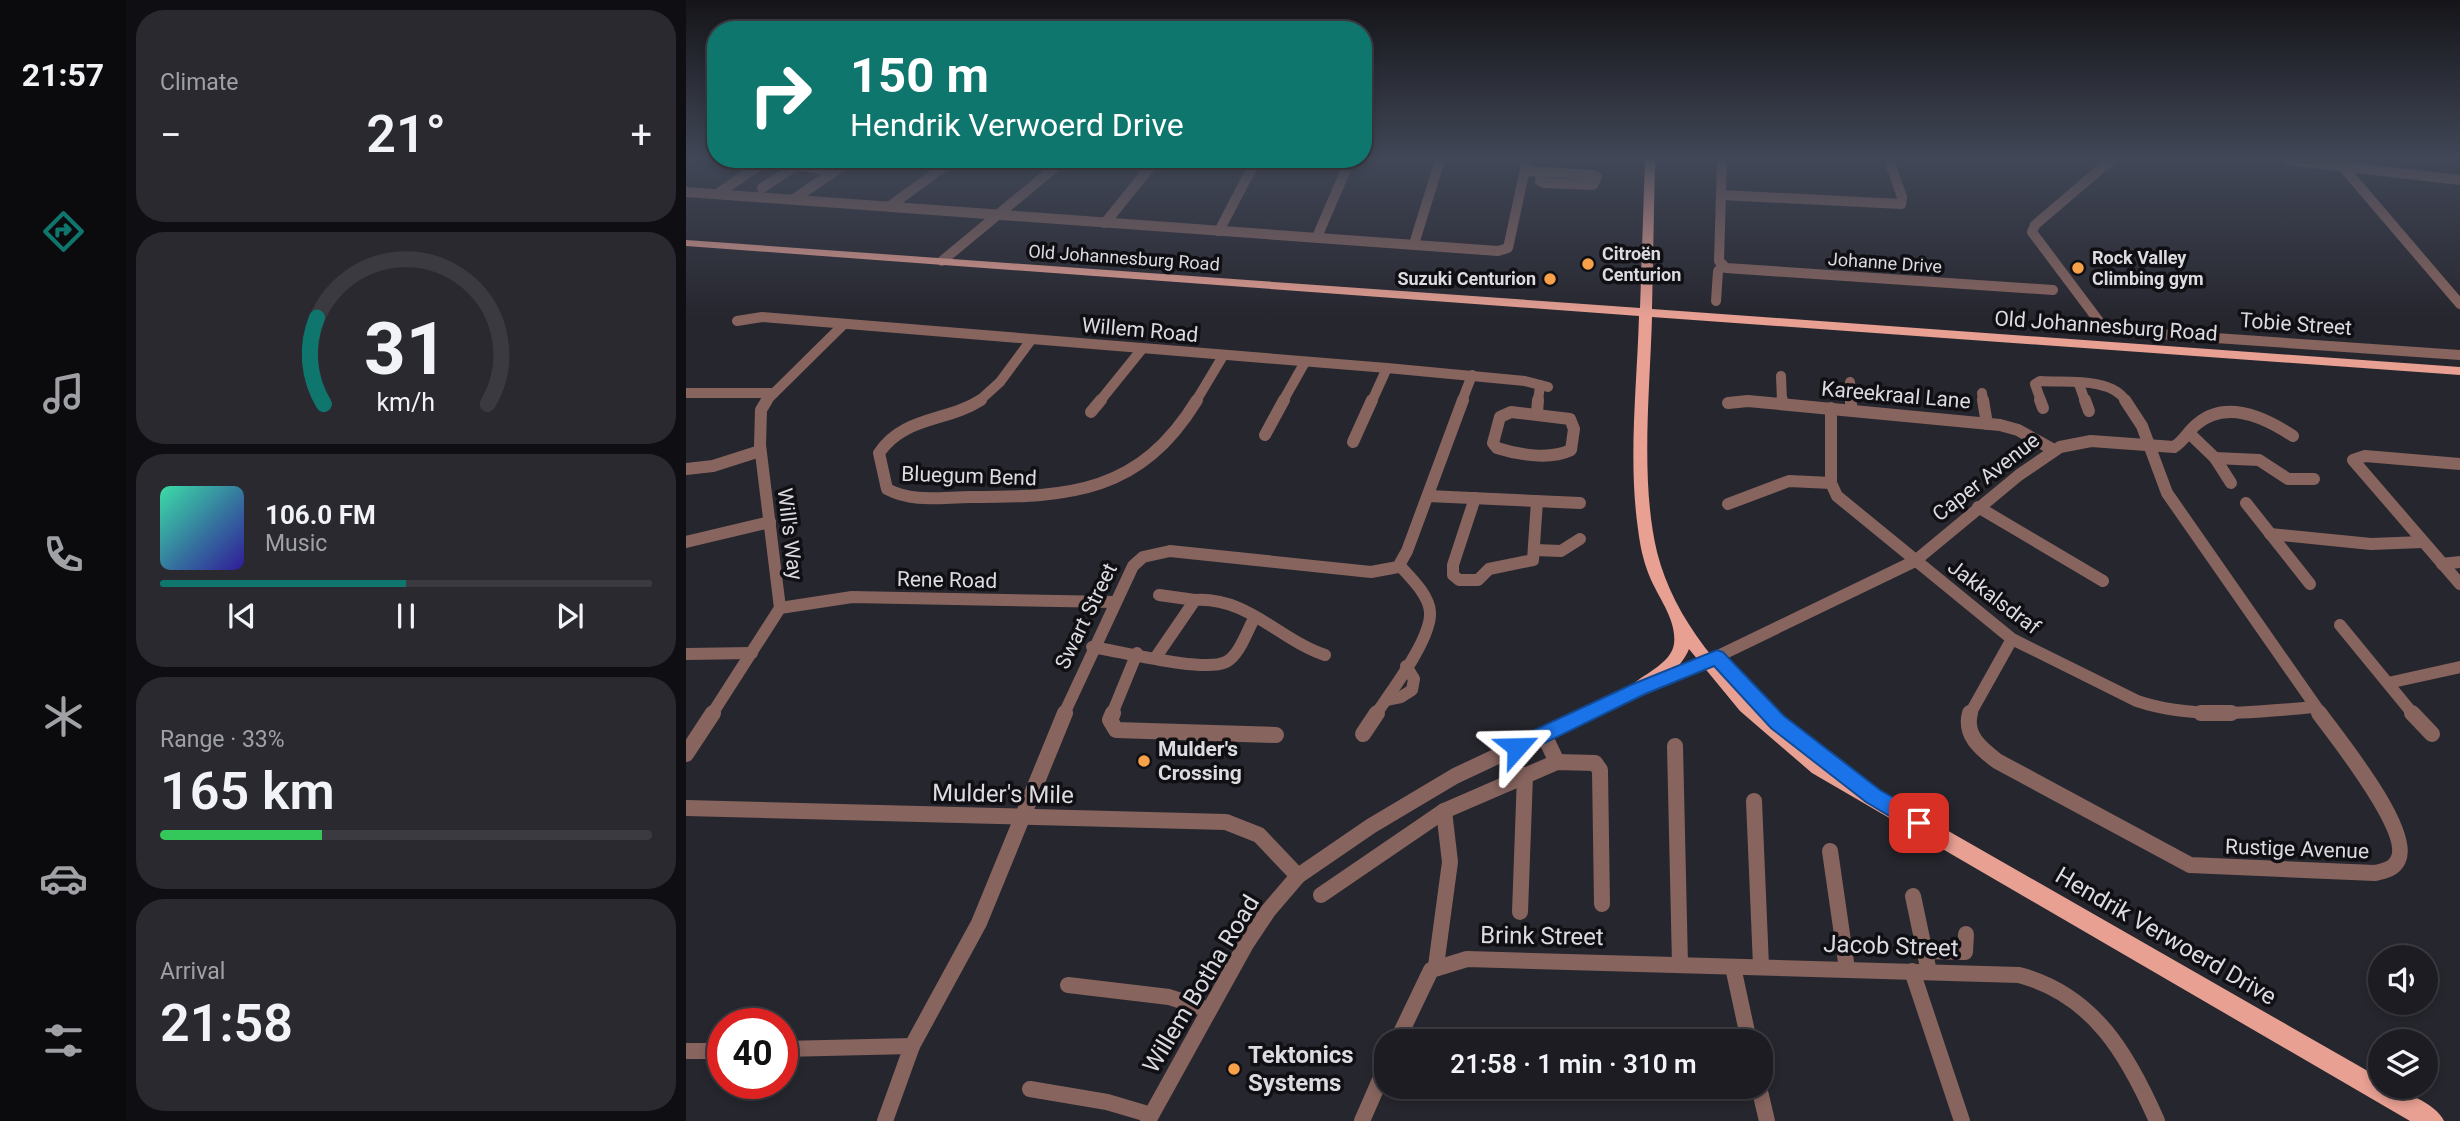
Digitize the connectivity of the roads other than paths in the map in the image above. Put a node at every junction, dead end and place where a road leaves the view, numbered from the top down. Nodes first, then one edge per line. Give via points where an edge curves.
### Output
1 (974, 212) edge
2 (1114, 212) edge
3 (1229, 212) edge
4 (1328, 212) edge
5 (1424, 212) edge
6 (1516, 212) edge
7 (1650, 212) edge
8 (1656, 212) edge
9 (1721, 212) edge
10 (2050, 212) edge
11 (2382, 212) edge
12 (996, 214) junction
13 (1105, 223) junction
14 (1219, 231) junction
15 (1317, 237) junction
16 (686, 243) edge
17 (1414, 244) junction
18 (1490, 251) joint
19 (942, 261) junction
20 (1721, 264) junction
21 (2053, 290) dead end
22 (1716, 301) dead end
23 (2460, 304) edge
24 (1651, 313) junction
25 (737, 321) dead end
26 (844, 325) junction
27 (1031, 340) junction
28 (1142, 349) junction
29 (2460, 355) edge
30 (1223, 356) junction
31 (1305, 362) junction
32 (1387, 368) junction
33 (2460, 371) edge
34 (1472, 375) junction
35 (1781, 376) dead end
36 (1850, 382) dead end
37 (2079, 384) junction
38 (686, 393) edge
39 (774, 393) junction
40 (1982, 393) dead end
41 (1728, 403) dead end
42 (1782, 404) junction
43 (1831, 408) junction
44 (2043, 408) dead end
45 (1851, 410) junction
46 (2089, 411) dead end
47 (1091, 412) dead end
48 (1537, 414) junction
49 (1987, 424) junction
50 (2189, 433) junction
51 (1265, 435) dead end
52 (2292, 436) dead end
53 (1353, 442) dead end
54 (2148, 446) junction
55 (2054, 450) junction
56 (760, 451) junction
57 (2215, 458) junction
58 (2460, 464) edge
59 (686, 469) edge
60 (2314, 479) dead end
61 (1831, 483) junction
62 (2231, 483) dead end
63 (1427, 496) junction
64 (1475, 498) junction
65 (1537, 501) junction
66 (1580, 503) dead end
67 (1728, 503) dead end
68 (2246, 503) dead end
69 (1978, 508) junction
70 (770, 522) junction
71 (2270, 534) junction
72 (1580, 539) dead end
73 (686, 542) edge
74 (2423, 542) junction
75 (1535, 550) junction
76 (1915, 561) junction
77 (2460, 562) edge
78 (2442, 564) junction
79 (1400, 566) junction
80 (2103, 581) dead end
81 (2309, 584) dead end
82 (2460, 584) edge
83 (1159, 595) dead end
84 (1195, 600) junction
85 (1114, 602) junction
86 (780, 608) junction
87 (1255, 617) junction
88 (1680, 618) junction
89 (2340, 625) dead end
90 (2012, 639) junction
91 (1092, 647) junction
92 (752, 653) junction
93 (1138, 653) junction
94 (686, 654) edge
95 (1325, 655) dead end
96 (1156, 657) junction
97 (1712, 659) junction
98 (2460, 667) edge
99 (2388, 683) junction
100 (1639, 689) junction
101 (2315, 707) junction
102 (1363, 734) dead end
103 (1544, 734) junction
104 (2432, 734) dead end
105 (1276, 735) dead end
106 (1675, 746) dead end
107 (686, 754) edge
108 (1557, 762) junction
109 (1525, 775) junction
110 (1754, 801) dead end
111 (686, 808) edge
112 (1444, 811) junction
113 (1021, 818) junction
114 (1830, 851) dead end
115 (1298, 876) junction
116 (1321, 895) dead end
117 (1913, 896) dead end
118 (1602, 904) dead end
119 (1520, 912) dead end
120 (1966, 934) dead end
121 (1925, 951) junction
122 (1680, 964) junction
123 (1436, 966) junction
124 (1733, 967) junction
125 (1760, 967) junction
126 (1847, 969) junction
127 (1920, 972) junction
128 (1068, 985) dead end
129 (1209, 1010) junction
130 (1402, 1029) edge
131 (1746, 1029) edge
132 (912, 1046) junction
133 (798, 1049) edge
134 (686, 1051) edge
135 (707, 1051) edge
136 (1030, 1089) dead end
137 (1374, 1094) edge
138 (1762, 1099) edge
139 (1149, 1118) edge
140 (884, 1121) edge
141 (1362, 1121) edge
142 (1767, 1121) edge
143 (1962, 1121) edge
144 (2157, 1121) edge
145 (2432, 1121) edge

1 - 12 street
2 - 13 street
3 - 14 street
4 - 15 street
5 - 17 street
6 - 18 street via 1508,248
7 - 24 main road, Hendrik Verwoerd Drive
8 - 24 main road, Hendrik Verwoerd Drive
9 - 20 street
10 - 29 street, Tobie Street via 2032,232 2101,324 2129,332
11 - 23 street
12 - 13 street
12 - 19 street
13 - 14 street
14 - 15 street
15 - 17 street
16 - 19 main road, Old Johannesburg Road
17 - 18 street
19 - 24 main road, Old Johannesburg Road
20 - 21 street, Johanne Drive via 1732,270
20 - 22 street
24 - 33 main road, Old Johannesburg Road
24 - 88 main road, Hendrik Verwoerd Drive via 1640,480 1643,515 1657,574
24 - 97 main road, Hendrik Verwoerd Drive via 1651,513 1676,598
25 - 26 street, Willem Road via 762,317
26 - 27 street, Willem Road
26 - 39 street, Will's Way
27 - 28 street, Willem Road
27 - 30 street, Bluegum Bend via 980,400 905,429 887,441 879,453 887,489 910,496 1035,499 1103,484 1131,471 1166,443
28 - 30 street, Willem Road
28 - 47 street
30 - 31 street, Willem Road
31 - 32 street, Willem Road
31 - 51 street
32 - 34 street, Willem Road
32 - 53 street
34 - 48 street, Willem Road via 1544,386
34 - 63 street
35 - 42 street
36 - 45 street
37 - 44 street via 2036,382
37 - 46 street
37 - 54 street, Rustige Avenue via 2119,390 2143,426
38 - 39 street
39 - 56 street, Will's Way via 758,419
40 - 49 street
41 - 42 street, Kareekraal Lane
42 - 43 street, Kareekraal Lane
43 - 45 street, Kareekraal Lane
43 - 61 street
45 - 49 street, Kareekraal Lane
48 - 48 street via 1566,417 1574,423 1568,453 1494,447 1494,431 1502,415
49 - 55 street, Kareekraal Lane via 2018,430
50 - 52 street, Caper Avenue via 2209,417 2235,412 2268,421
50 - 54 street, Caper Avenue via 2177,446
50 - 57 street
54 - 55 street, Caper Avenue via 2091,441
54 - 101 street, Rustige Avenue via 2167,493
55 - 69 street, Caper Avenue
56 - 59 street
56 - 70 street, Will's Way
57 - 60 street via 2255,459 2292,480
57 - 62 street
58 - 74 street via 2354,457 2353,462
61 - 67 street via 1784,482
61 - 76 street, Jakkalsdraf via 1849,509
63 - 64 street
63 - 79 street
64 - 65 street
64 - 75 street via 1453,565 1455,578 1478,580 1489,569 1527,563
65 - 66 street
65 - 75 street
68 - 71 street
69 - 76 street, Caper Avenue
69 - 80 street
70 - 73 street
70 - 86 street, Will's Way
71 - 74 street via 2371,544
71 - 81 street
72 - 75 street via 1561,551
74 - 78 street
76 - 90 street, Jakkalsdraf
76 - 97 street, Caper Avenue
77 - 78 street
78 - 82 street
79 - 85 street, Swart Street via 1371,572 1160,552 1133,566
79 - 102 street via 1418,589 1430,620 1406,666 1414,679 1412,690 1386,701
83 - 84 street
84 - 87 street via 1242,604
84 - 96 street
85 - 86 street, Rene Road via 852,597
85 - 91 street, Swart Street
86 - 92 street, Will's Way
87 - 95 street via 1307,650
87 - 96 street via 1224,664
88 - 97 main road, Hendrik Verwoerd Drive
88 - 100 main road via 1682,652
89 - 99 street
90 - 101 street, Jakkalsdraf via 2090,680 2158,708 2232,713
90 - 101 street, Rustige Avenue via 1968,717 1977,746 2190,865 2364,873 2384,872 2396,865 2401,849 2397,831
91 - 93 street
91 - 113 street, Swart Street
92 - 94 street
92 - 107 street, Will's Way
93 - 96 street
93 - 105 street via 1112,709 1110,720 1116,730
97 - 100 street, Willem Botha Road
97 - 145 main road, Hendrik Verwoerd Drive via 1763,720 1801,754
98 - 99 street
99 - 104 street
100 - 103 street, Willem Botha Road
103 - 108 street
103 - 115 street, Willem Botha Road via 1413,799
106 - 122 street
108 - 109 street
108 - 118 street via 1586,761 1600,770
109 - 112 street
109 - 119 street
110 - 125 street
111 - 113 street, Mulder's Mile
112 - 116 street
112 - 123 street via 1450,862
113 - 115 street, Mulder's Mile via 1238,824 1272,844
113 - 132 street, Swart Street via 979,923
114 - 126 street
115 - 129 street, Willem Botha Road via 1246,944
117 - 121 street
120 - 121 street via 1965,952
121 - 127 street
122 - 123 street, Brink Street via 1467,959
122 - 124 street, Brink Street
123 - 130 street via 1425,978
124 - 125 street, Jacob Street
124 - 131 street
125 - 126 street, Jacob Street
126 - 127 street, Jacob Street
127 - 143 street
127 - 144 street, Jacob Street via 2019,975 2046,985 2110,1030 2128,1056
128 - 129 street via 1169,997
129 - 139 street, Willem Botha Road
132 - 133 street
132 - 140 street, Swart Street
134 - 135 street
136 - 139 street via 1107,1102
137 - 141 street
138 - 142 street

